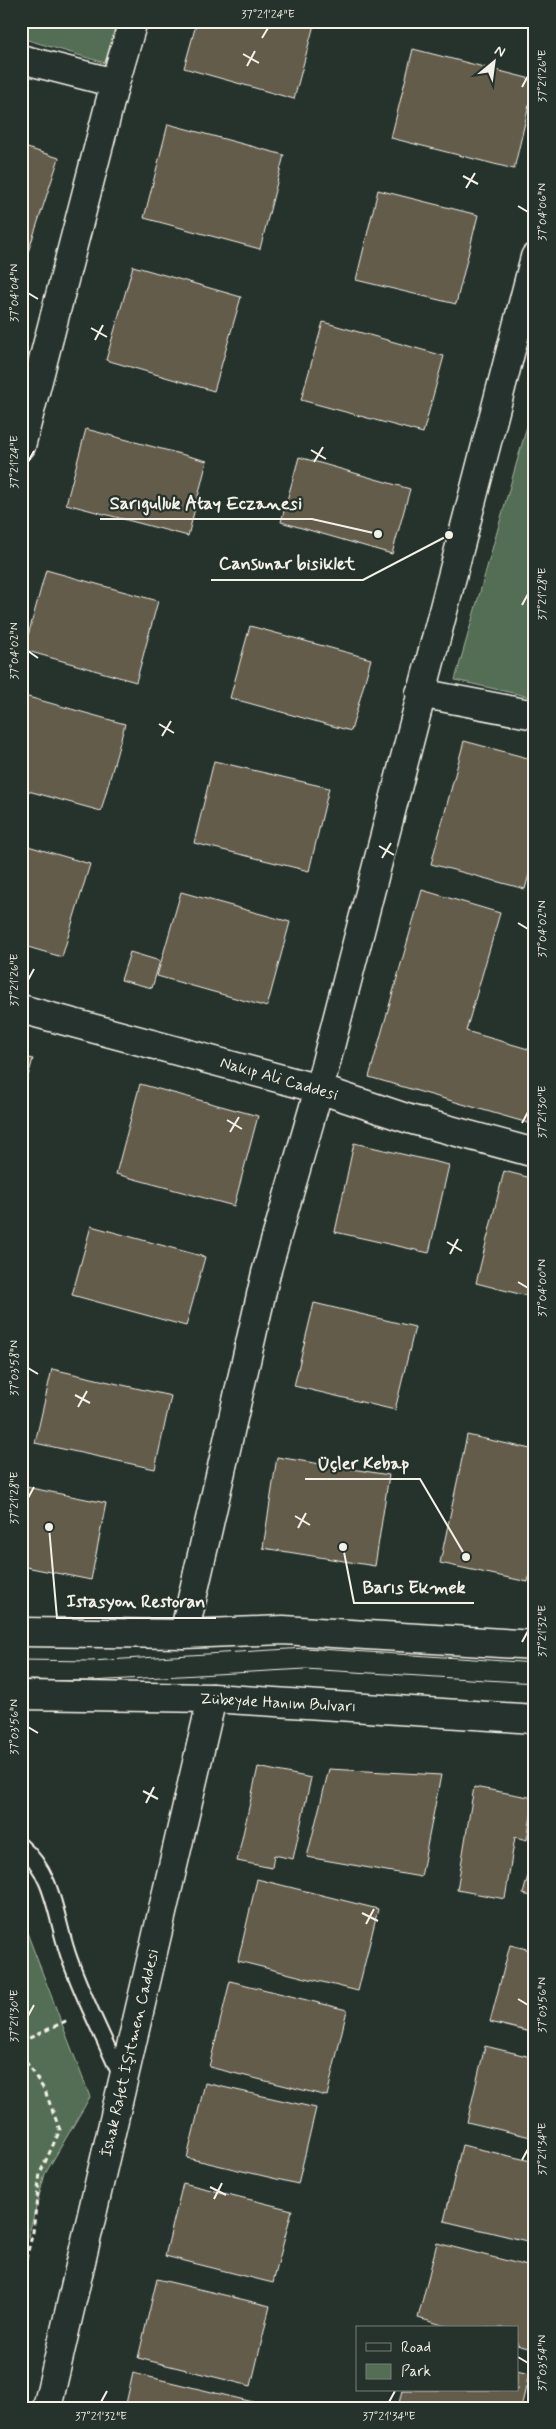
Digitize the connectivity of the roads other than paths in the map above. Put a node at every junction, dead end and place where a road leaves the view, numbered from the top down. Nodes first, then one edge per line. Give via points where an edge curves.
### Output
1 (133, 21) edge
2 (21, 59) edge
3 (115, 83) junction
4 (533, 274) edge
5 (21, 446) edge
6 (420, 692) junction
7 (535, 716) edge
8 (21, 1009) edge
9 (319, 1090) junction
10 (535, 1153) edge
11 (21, 1632) edge
12 (184, 1634) junction
13 (535, 1645) edge
14 (21, 1695) edge
15 (212, 1698) junction
16 (535, 1719) edge
17 (21, 1846) edge
18 (124, 2082) junction
19 (47, 2408) edge

1 - 3 street
2 - 3 street
3 - 5 street
4 - 6 street
6 - 7 street
6 - 9 street
8 - 9 street, Nakıp Ali Caddesi
9 - 10 street, Nakıp Ali Caddesi via 409,1119
9 - 12 street via 266,1274
11 - 12 street
12 - 13 street via 283,1630
14 - 15 street, Zübeyde Hanım Bulvarı
15 - 16 street, Zübeyde Hanım Bulvarı
15 - 18 street, İshak Rafet İşitmen Caddesi
17 - 18 lane via 34,1856 54,1896 70,1960
18 - 19 street, İshak Rafet İşitmen Caddesi

